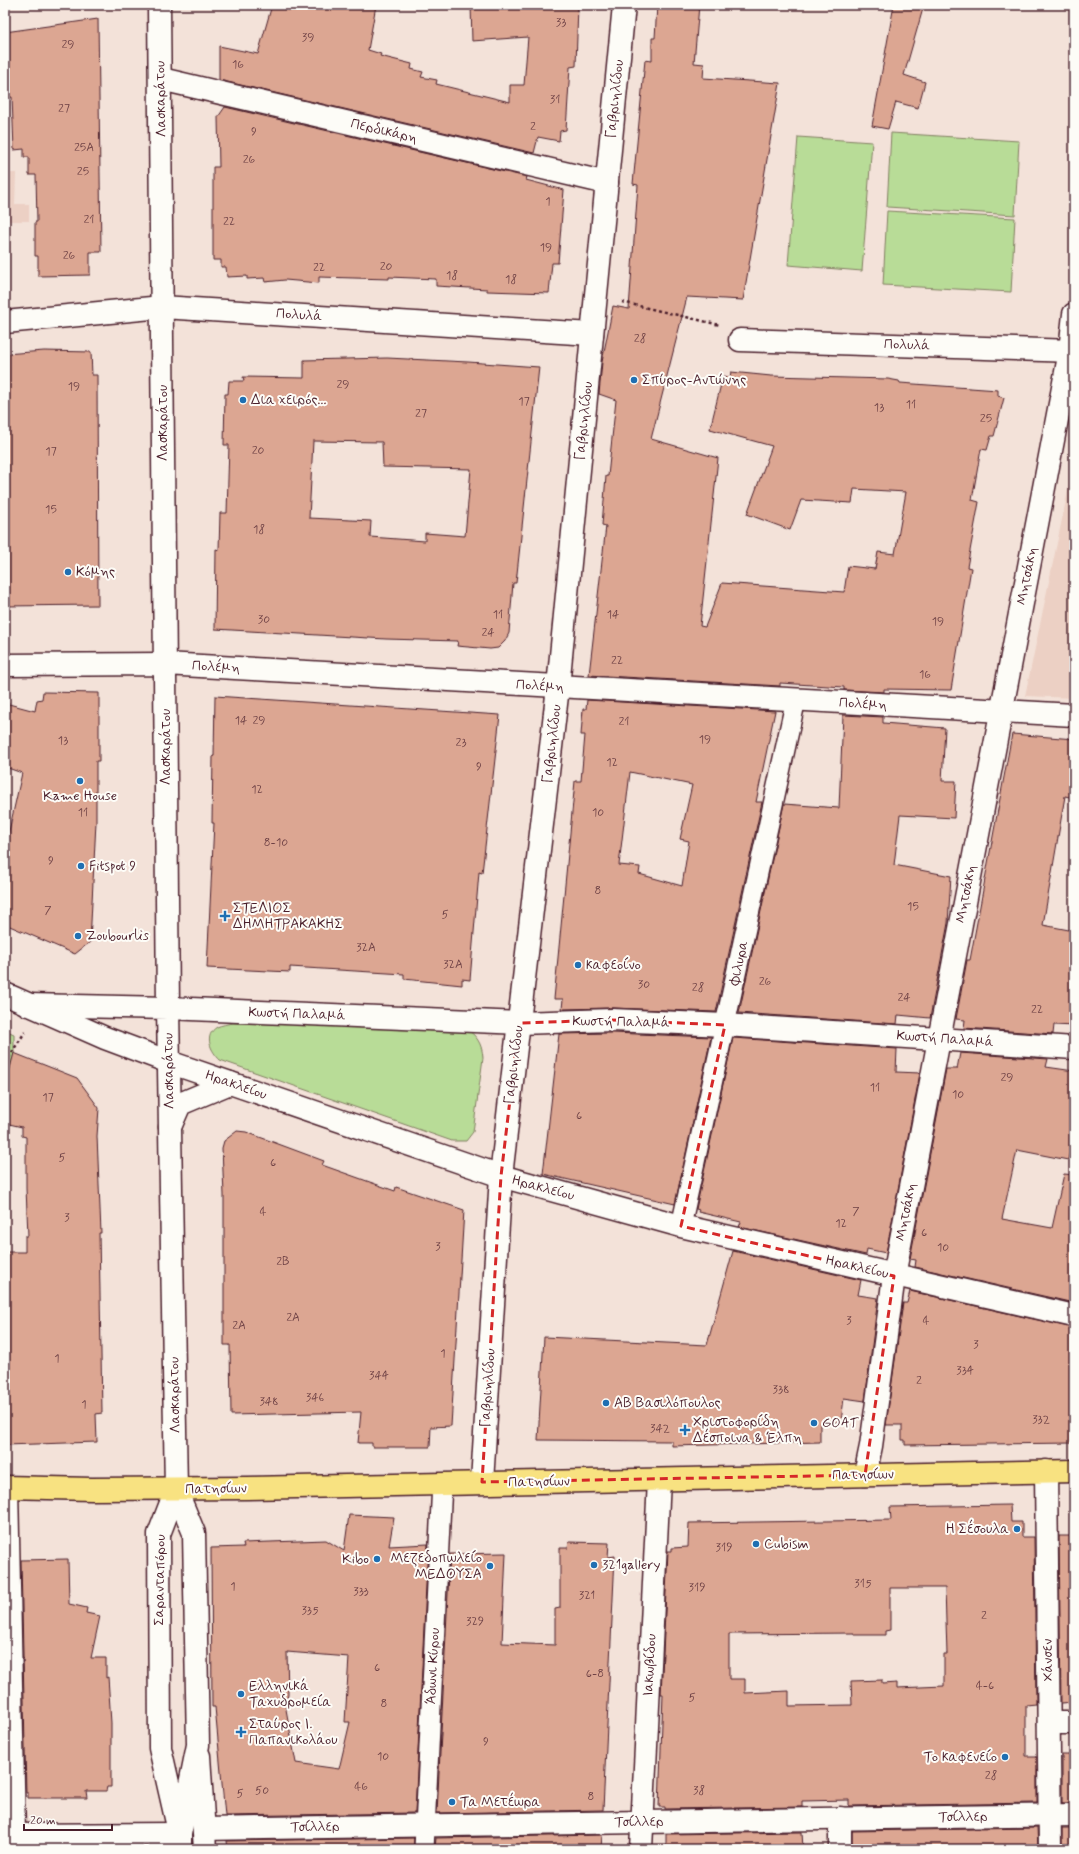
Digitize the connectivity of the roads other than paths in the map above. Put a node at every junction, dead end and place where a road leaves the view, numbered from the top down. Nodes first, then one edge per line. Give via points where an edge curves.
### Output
1 (159, 5) edge
2 (624, 5) edge
3 (161, 79) junction
4 (607, 183) junction
5 (162, 306) junction
6 (1074, 314) edge
7 (5, 322) edge
8 (592, 334) junction
9 (740, 340) road end
10 (1072, 351) edge
11 (165, 664) junction
12 (5, 665) edge
13 (558, 687) junction
14 (796, 699) junction
15 (1002, 711) junction
16 (1074, 716) edge
17 (5, 994) edge
18 (34, 1008) junction
19 (168, 1008) junction
20 (519, 1023) junction
21 (726, 1025) junction
22 (938, 1039) junction
23 (1074, 1048) edge
24 (169, 1062) junction
25 (230, 1083) junction
26 (170, 1127) junction
27 (501, 1176) junction
28 (681, 1226) junction
29 (894, 1276) junction
30 (1074, 1316) edge
31 (1074, 1470) edge
32 (1046, 1471) junction
33 (865, 1475) junction
34 (659, 1480) junction
35 (482, 1482) junction
36 (442, 1483) junction
37 (6, 1487) edge
38 (176, 1490) junction
39 (1049, 1723) junction
40 (1074, 1723) edge
41 (198, 1746) junction
42 (1050, 1815) junction
43 (1074, 1815) edge
44 (840, 1818) junction
45 (643, 1822) junction
46 (425, 1826) junction
47 (10, 1835) edge
48 (204, 1839) edge
49 (178, 1844) edge
50 (424, 1849) edge
51 (641, 1849) edge
52 (840, 1849) edge
53 (1050, 1849) edge

1 - 3 street, Λασκαράτου
2 - 4 street, Γαβριηλίδου
3 - 4 street, Περδικάρη
3 - 5 street, Λασκαράτου
4 - 8 street, Γαβριηλίδου
5 - 7 street, Πολυλά
5 - 8 street, Πολυλά
5 - 11 street, Λασκαράτου
6 - 10 street, Μητσάκη
8 - 13 street, Γαβριηλίδου
9 - 10 street, Πολυλά
10 - 15 street, Μητσάκη
11 - 12 street, Πολέμη
11 - 13 street, Πολέμη
11 - 19 street, Λασκαράτου
13 - 14 street, Πολέμη
13 - 20 street, Γαβριηλίδου
14 - 15 street, Πολέμη
14 - 21 street, Φιλυρα
15 - 16 street, Πολέμη
15 - 22 street, Μητσάκη
17 - 18 street, Ηρακλείου
18 - 19 street, Ηρακλείου
18 - 24 street, Ηρακλείου
19 - 20 street, Κωστή Παλαμά
19 - 24 street, Λασκαράτου
20 - 21 street, Κωστή Παλαμά via 612,1020
20 - 27 street, Γαβριηλίδου
21 - 22 street, Κωστή Παλαμά
21 - 28 street, Φιλυρα
22 - 23 street, Κωστή Παλαμά
22 - 29 street, Μητσάκη
24 - 25 street, Ηρακλείου
24 - 26 street, Λασκαράτου
25 - 26 street via 180,1104
25 - 27 street, Ηρακλείου
26 - 38 street, Λασκαράτου
27 - 28 street, Ηρακλείου
27 - 35 street, Γαβριηλίδου
28 - 29 street, Ηρακλείου
29 - 30 street, Ηρακλείου
29 - 33 street, Μητσάκη
31 - 32 main road, Πατησίων
32 - 33 main road, Πατησίων
32 - 39 street, Χάνσεν
33 - 34 main road, Πατησίων
34 - 35 main road, Πατησίων
34 - 45 street, Ιακωβίδου
35 - 36 main road, Πατησίων
36 - 38 main road, Πατησίων
36 - 46 street, Άδωνι Κύρου
37 - 38 main road, Πατησίων
37 - 47 street
38 - 41 street via 194,1533
38 - 49 street, Σαρανταπόρου via 159,1534 160,1748
39 - 40 street
39 - 42 street, Χάνσεν
41 - 48 street
41 - 49 street
42 - 43 street, Τσίλλερ
42 - 44 street, Τσίλλερ
42 - 53 street, Χάνσεν
44 - 45 street, Τσίλλερ
44 - 52 street
45 - 46 street, Τσίλλερ
45 - 51 street, Ιακωβίδου
46 - 48 street, Τσίλλερ
46 - 50 street, Άδωνι Κύρου
47 - 49 street

